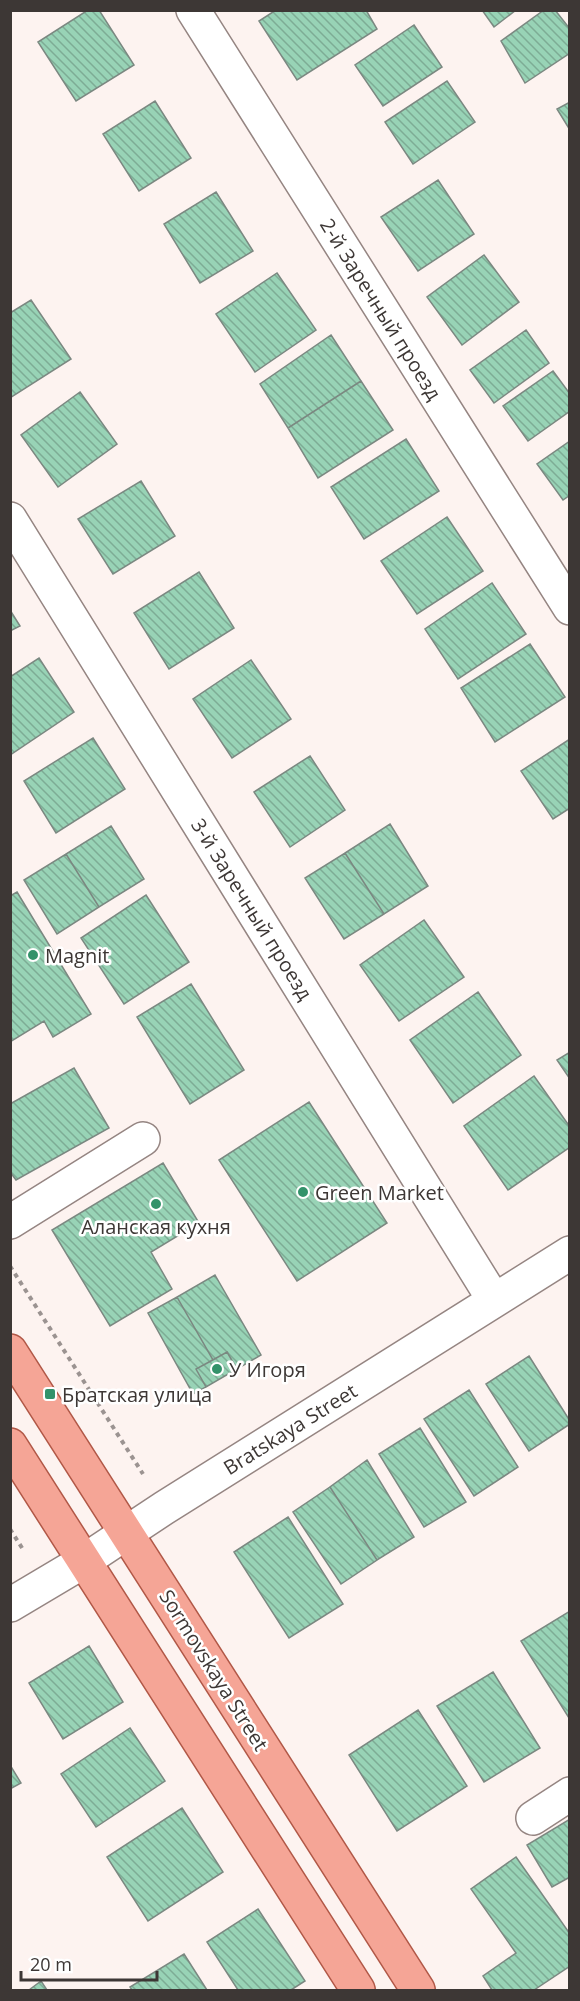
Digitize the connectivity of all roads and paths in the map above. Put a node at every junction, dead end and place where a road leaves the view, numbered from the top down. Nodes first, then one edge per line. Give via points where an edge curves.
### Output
1 (193, 10) edge
2 (10, 519) edge
3 (570, 608) edge
4 (142, 1139) dead end
5 (10, 1222) edge
6 (570, 1253) edge
7 (10, 1266) edge
8 (494, 1300) junction
9 (10, 1351) edge
10 (10, 1445) edge
11 (164, 1508) junction
12 (126, 1533) junction
13 (84, 1561) junction
14 (10, 1605) edge
15 (570, 1794) edge
16 (533, 1818) dead end
17 (358, 1990) edge
18 (418, 1990) edge

1 - 3 street, 2-й Заречный проезд
2 - 8 street, 3-й Заречный проезд
4 - 5 street
6 - 8 street, Bratskaya Street
7 - 11 path
8 - 11 street, Bratskaya Street
9 - 12 main road, Sormovskaya Street
10 - 13 main road
11 - 12 street, Bratskaya Street
12 - 13 street, Bratskaya Street
12 - 18 main road, Sormovskaya Street
13 - 14 street, Bratskaya Street
13 - 17 main road
15 - 16 street

